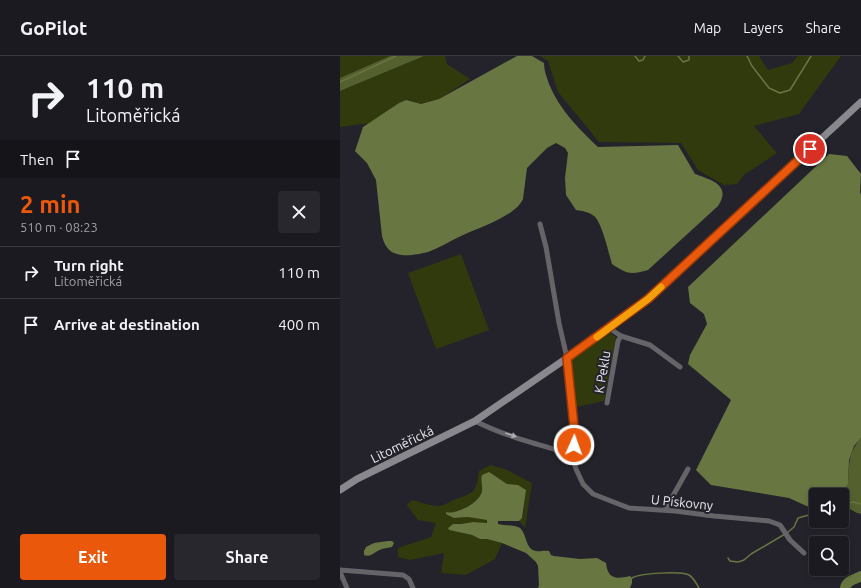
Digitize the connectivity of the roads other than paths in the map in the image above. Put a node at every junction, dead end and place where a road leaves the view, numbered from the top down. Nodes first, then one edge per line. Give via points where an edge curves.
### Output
1 (861, 102) edge
2 (540, 224) dead end
3 (609, 328) junction
4 (621, 336) junction
5 (567, 358) junction
6 (680, 367) dead end
7 (607, 403) dead end
8 (475, 421) junction
9 (572, 454) junction
10 (688, 469) dead end
11 (340, 490) edge
12 (665, 510) junction
13 (804, 553) dead end
14 (340, 571) edge
15 (347, 588) edge
16 (413, 588) edge

1 - 3 street, Litoměřická via 648,299
2 - 5 street
3 - 4 street, K Peklu
3 - 5 street, Litoměřická
4 - 6 street via 650,345
4 - 7 street, K Peklu
5 - 8 street, Litoměřická
5 - 9 street via 575,436
8 -> 9 street via 483,426
8 - 11 street, Litoměřická
9 - 12 street, U Pískovny via 583,484 593,494 630,508
10 - 12 street
12 - 13 street, U Pískovny via 769,521 780,526
14 - 15 street
14 - 16 street via 404,575

